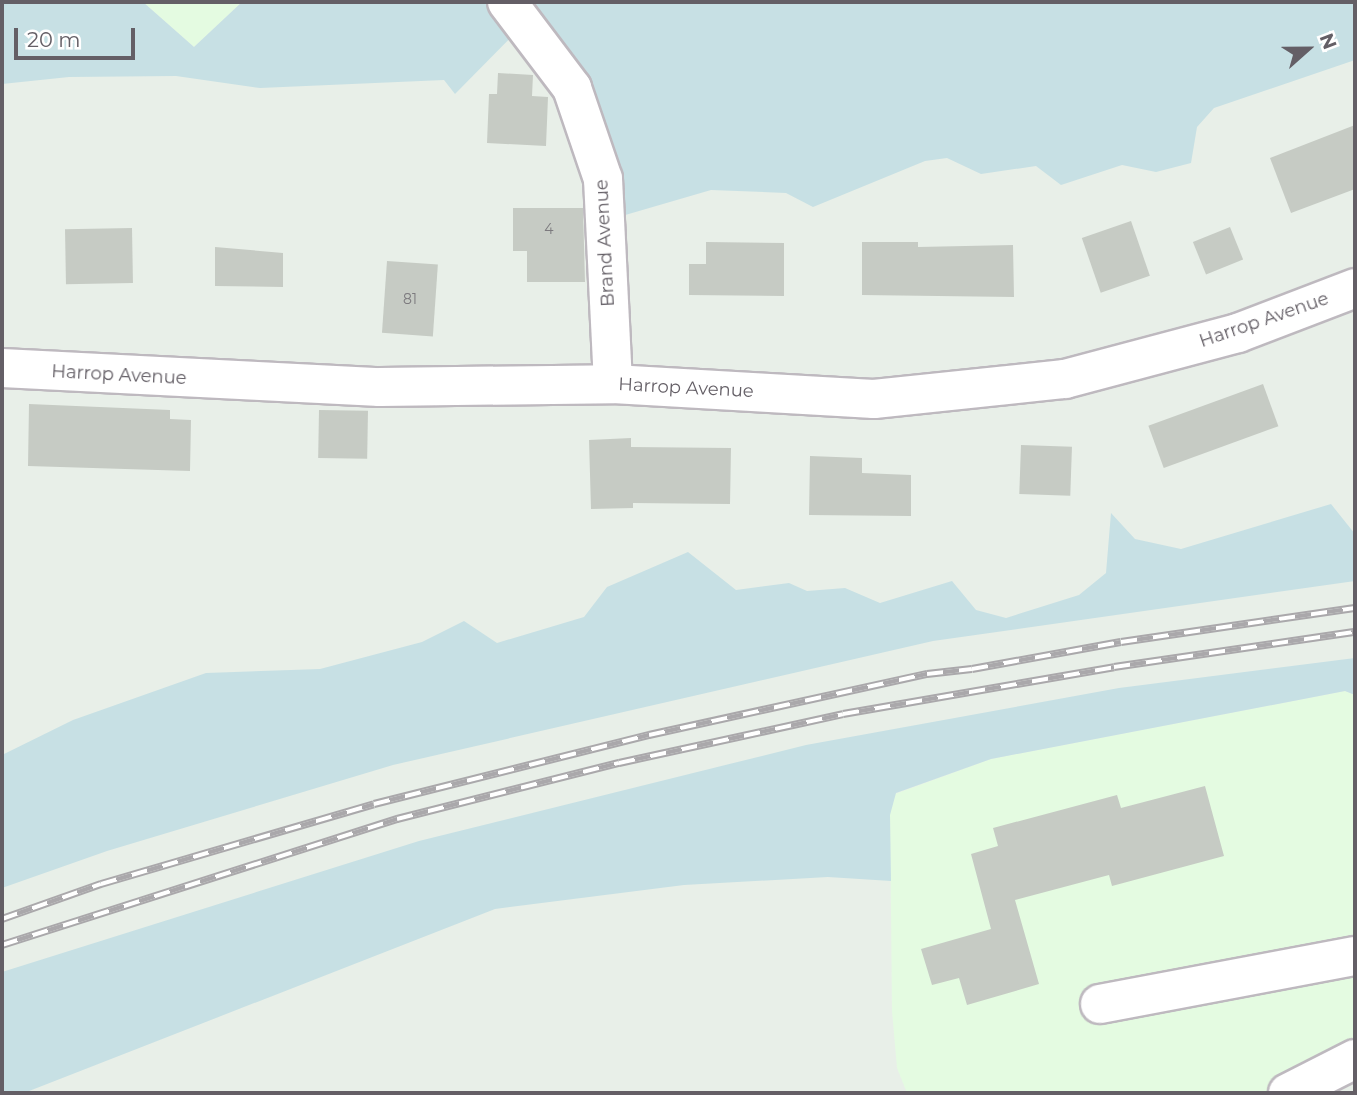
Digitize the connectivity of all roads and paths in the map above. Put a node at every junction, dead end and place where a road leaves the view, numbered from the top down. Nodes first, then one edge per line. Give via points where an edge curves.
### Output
1 (507, 2) edge
2 (1355, 288) edge
3 (2, 368) edge
4 (613, 384) junction
5 (1354, 956) edge
6 (1100, 1004) dead end
7 (1355, 1059) edge
8 (1288, 1093) edge

1 - 4 street, Brand Avenue via 572,88 603,179
2 - 4 street, Harrop Avenue via 1238,333 1065,379 874,399
3 - 4 street, Harrop Avenue via 380,387
5 - 6 street
7 - 8 street

